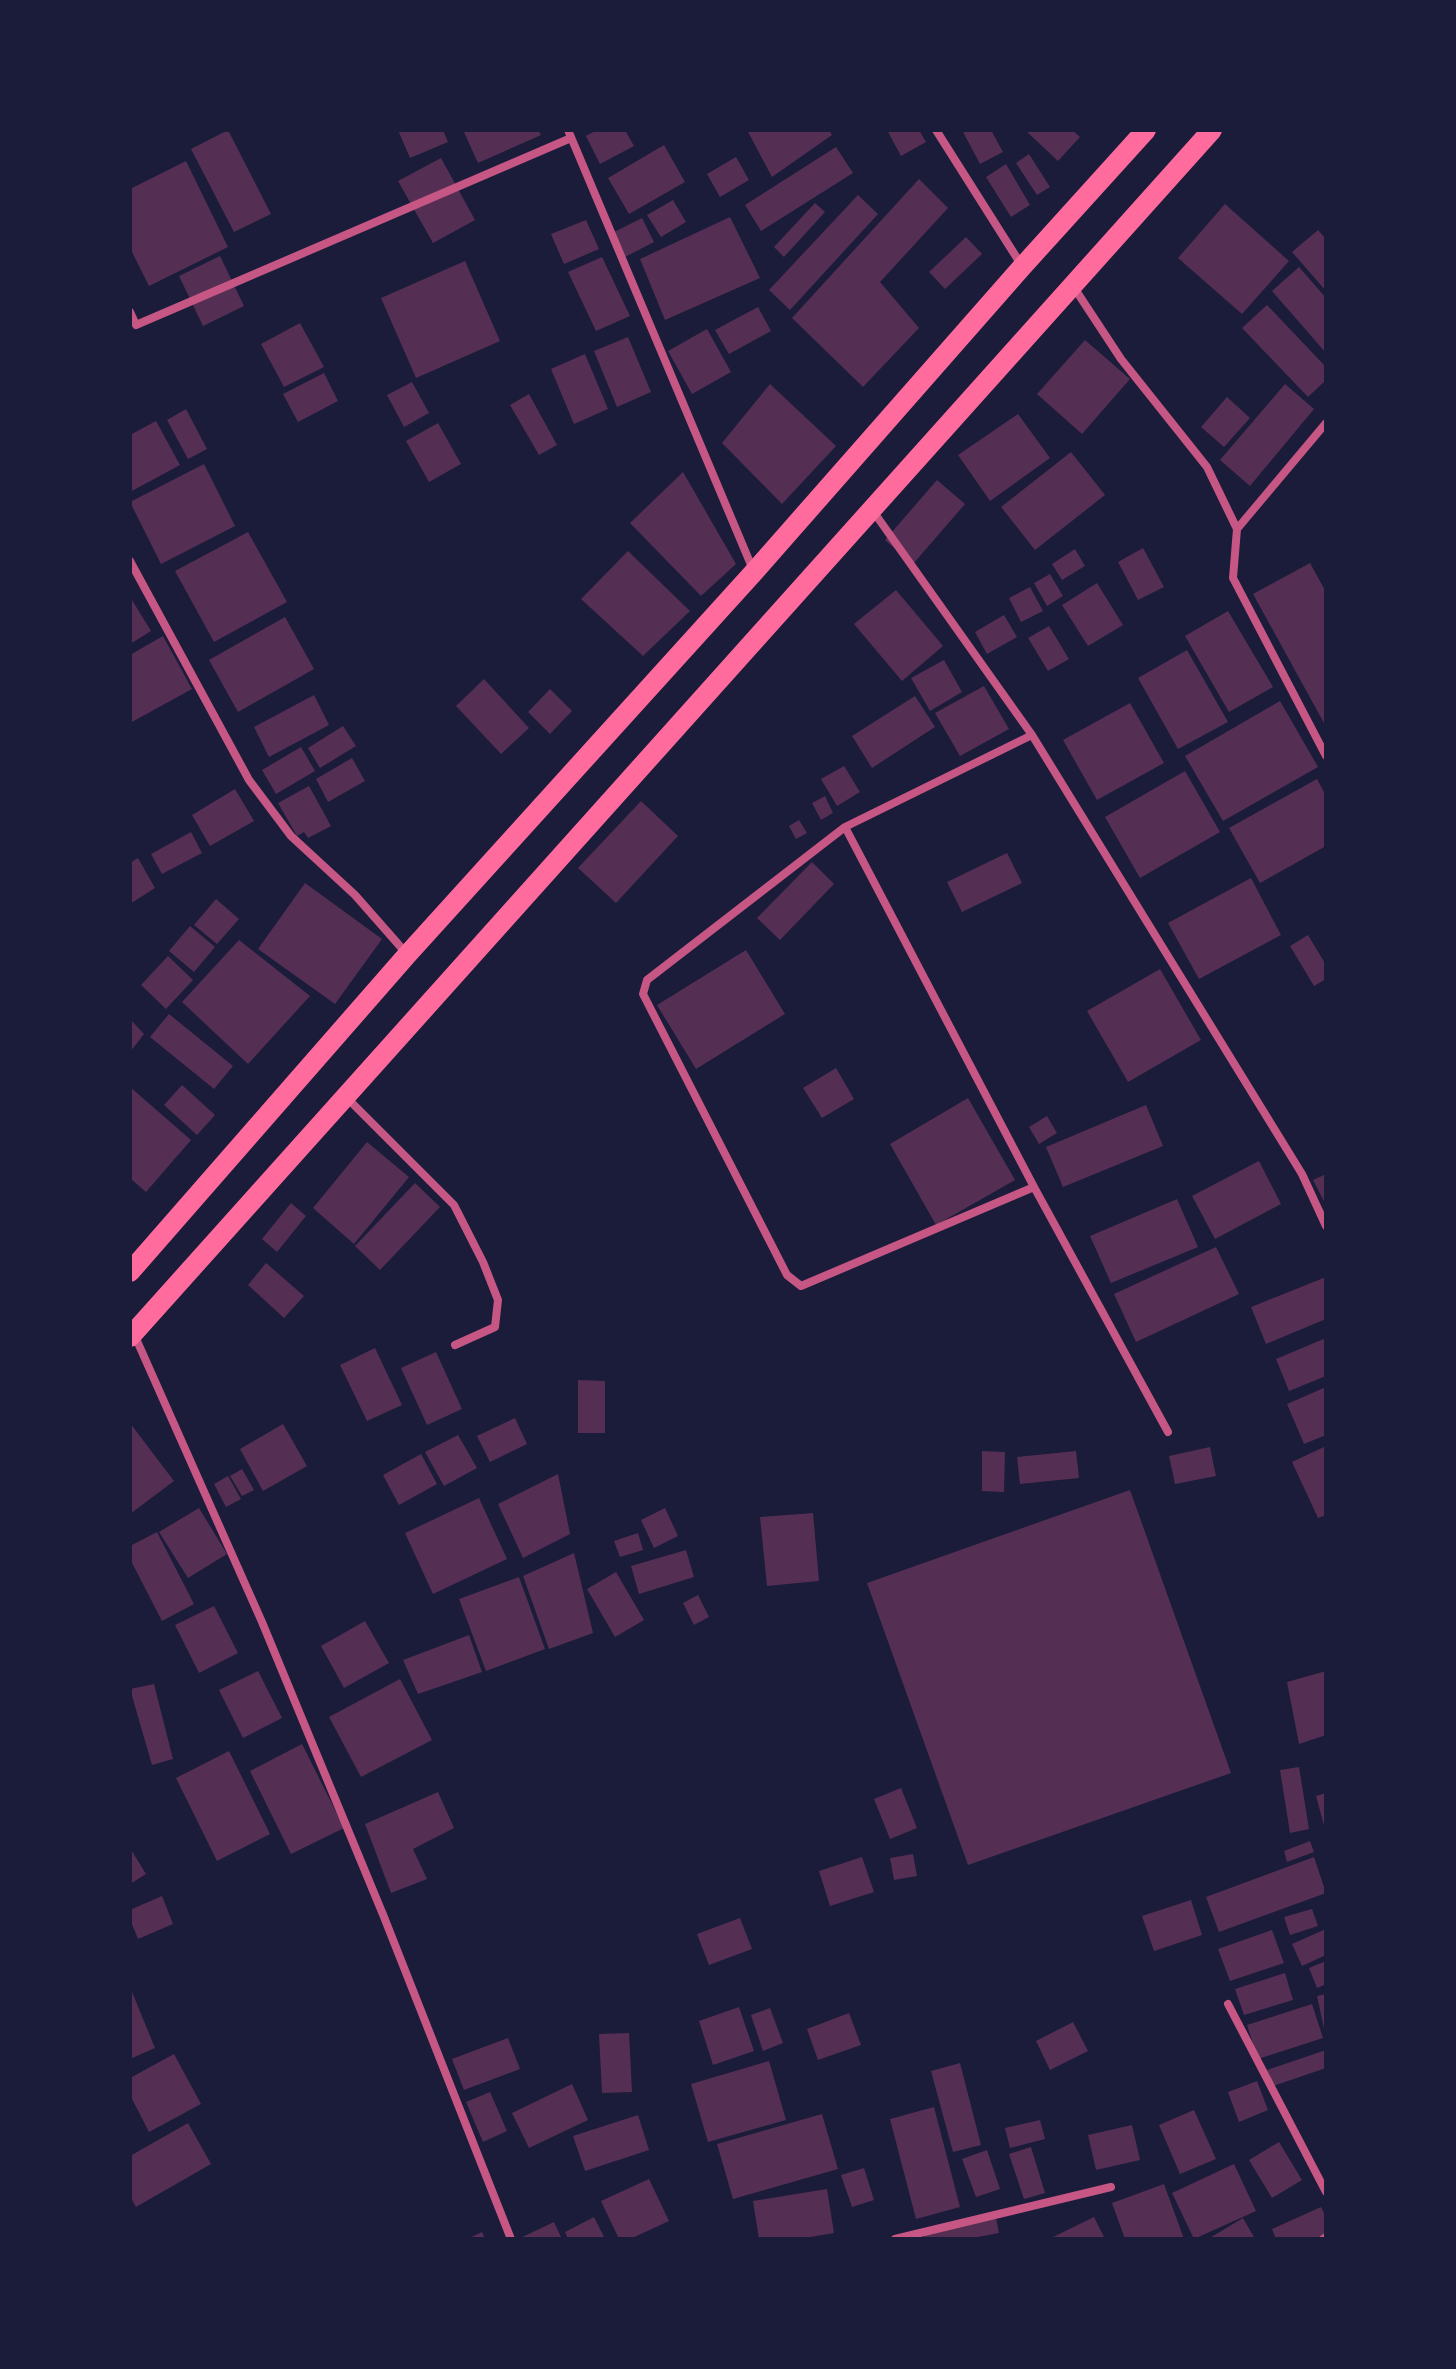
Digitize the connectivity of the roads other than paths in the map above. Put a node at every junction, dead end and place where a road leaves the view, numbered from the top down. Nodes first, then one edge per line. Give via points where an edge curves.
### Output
1 (936, 130) edge
2 (1146, 130) edge
3 (1212, 130) edge
4 (570, 134) edge
5 (1022, 267) junction
6 (1072, 286) junction
7 (130, 312) edge
8 (1326, 423) edge
9 (872, 510) junction
10 (1237, 529) junction
11 (130, 561) edge
12 (754, 572) junction
13 (1032, 735) junction
14 (1326, 756) edge
15 (845, 827) junction
16 (407, 955) junction
17 (346, 1097) junction
18 (1034, 1187) junction
19 (1326, 1226) edge
20 (130, 1272) edge
21 (132, 1335) edge
22 (455, 1345) dead end
23 (1168, 1432) dead end
24 (1228, 2004) dead end
25 (1111, 2187) dead end
26 (1326, 2192) edge
27 (511, 2239) edge
28 (895, 2239) edge

1 - 5 street
2 - 5 main road
3 - 6 main road
4 - 7 street via 136,325
4 - 12 street
5 - 12 main road
6 - 9 main road
6 - 10 street via 1121,359 1207,467
8 - 10 street
9 - 13 street
9 - 17 main road
10 - 14 street via 1233,578
11 - 16 street via 249,780 291,836 355,895
12 - 16 main road
13 - 15 street
13 - 19 street via 1302,1174
15 - 18 street
15 - 18 street via 647,980 643,994 787,1275 801,1286
16 - 20 main road
17 - 21 main road
17 - 22 street via 454,1205 483,1262 498,1300 495,1327
18 - 23 street
21 - 27 street via 262,1622
24 - 26 street
25 - 28 street

